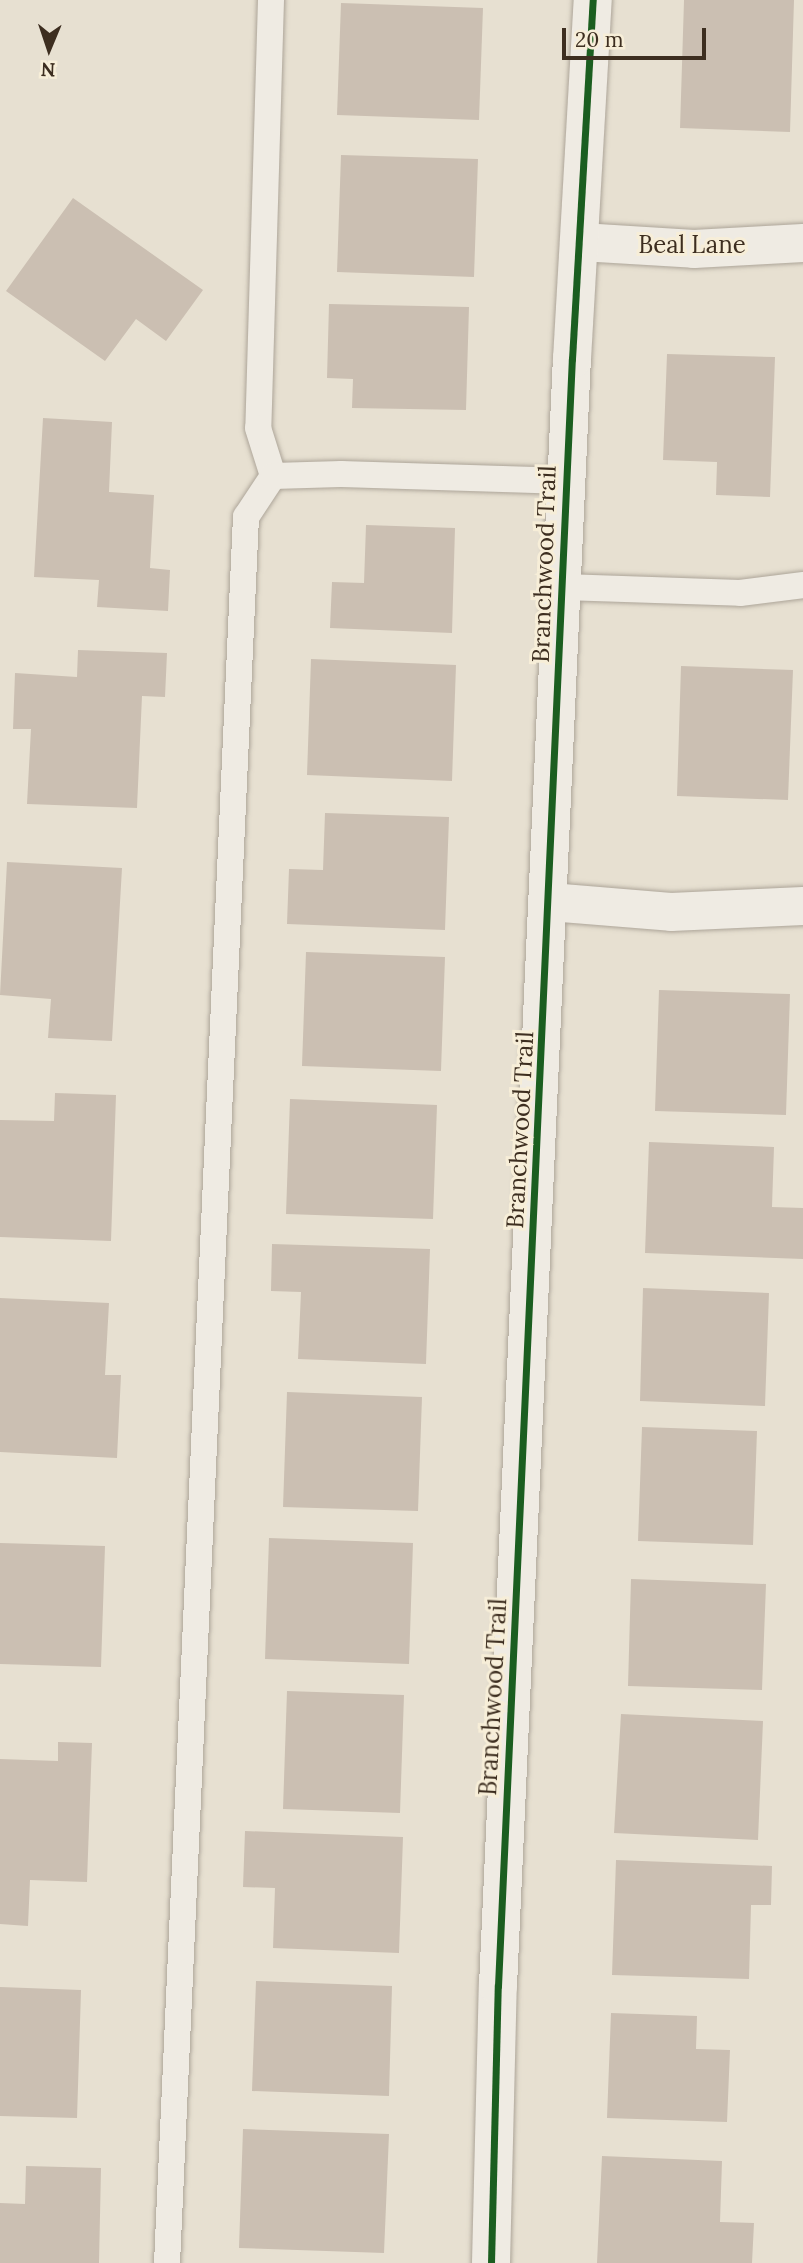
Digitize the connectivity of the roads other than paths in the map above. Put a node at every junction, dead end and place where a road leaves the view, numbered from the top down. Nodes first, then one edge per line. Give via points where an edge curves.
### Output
1 (271, 0) edge
2 (593, 0) edge
3 (582, 243) junction
4 (803, 243) edge
5 (273, 476) junction
6 (567, 481) junction
7 (803, 585) edge
8 (563, 587) junction
9 (550, 902) junction
10 (803, 906) edge
11 (167, 2263) edge
12 (491, 2263) edge

1 - 5 lane via 258,428
2 - 3 street, Branchwood Trail
3 - 4 street, Beal Lane via 694,249
3 - 6 street, Branchwood Trail
5 - 6 lane
5 - 11 lane via 246,517
6 - 8 street, Branchwood Trail
7 - 8 lane via 740,593
8 - 9 street, Branchwood Trail
9 - 10 street via 671,912
9 - 12 street, Branchwood Trail via 498,1986

